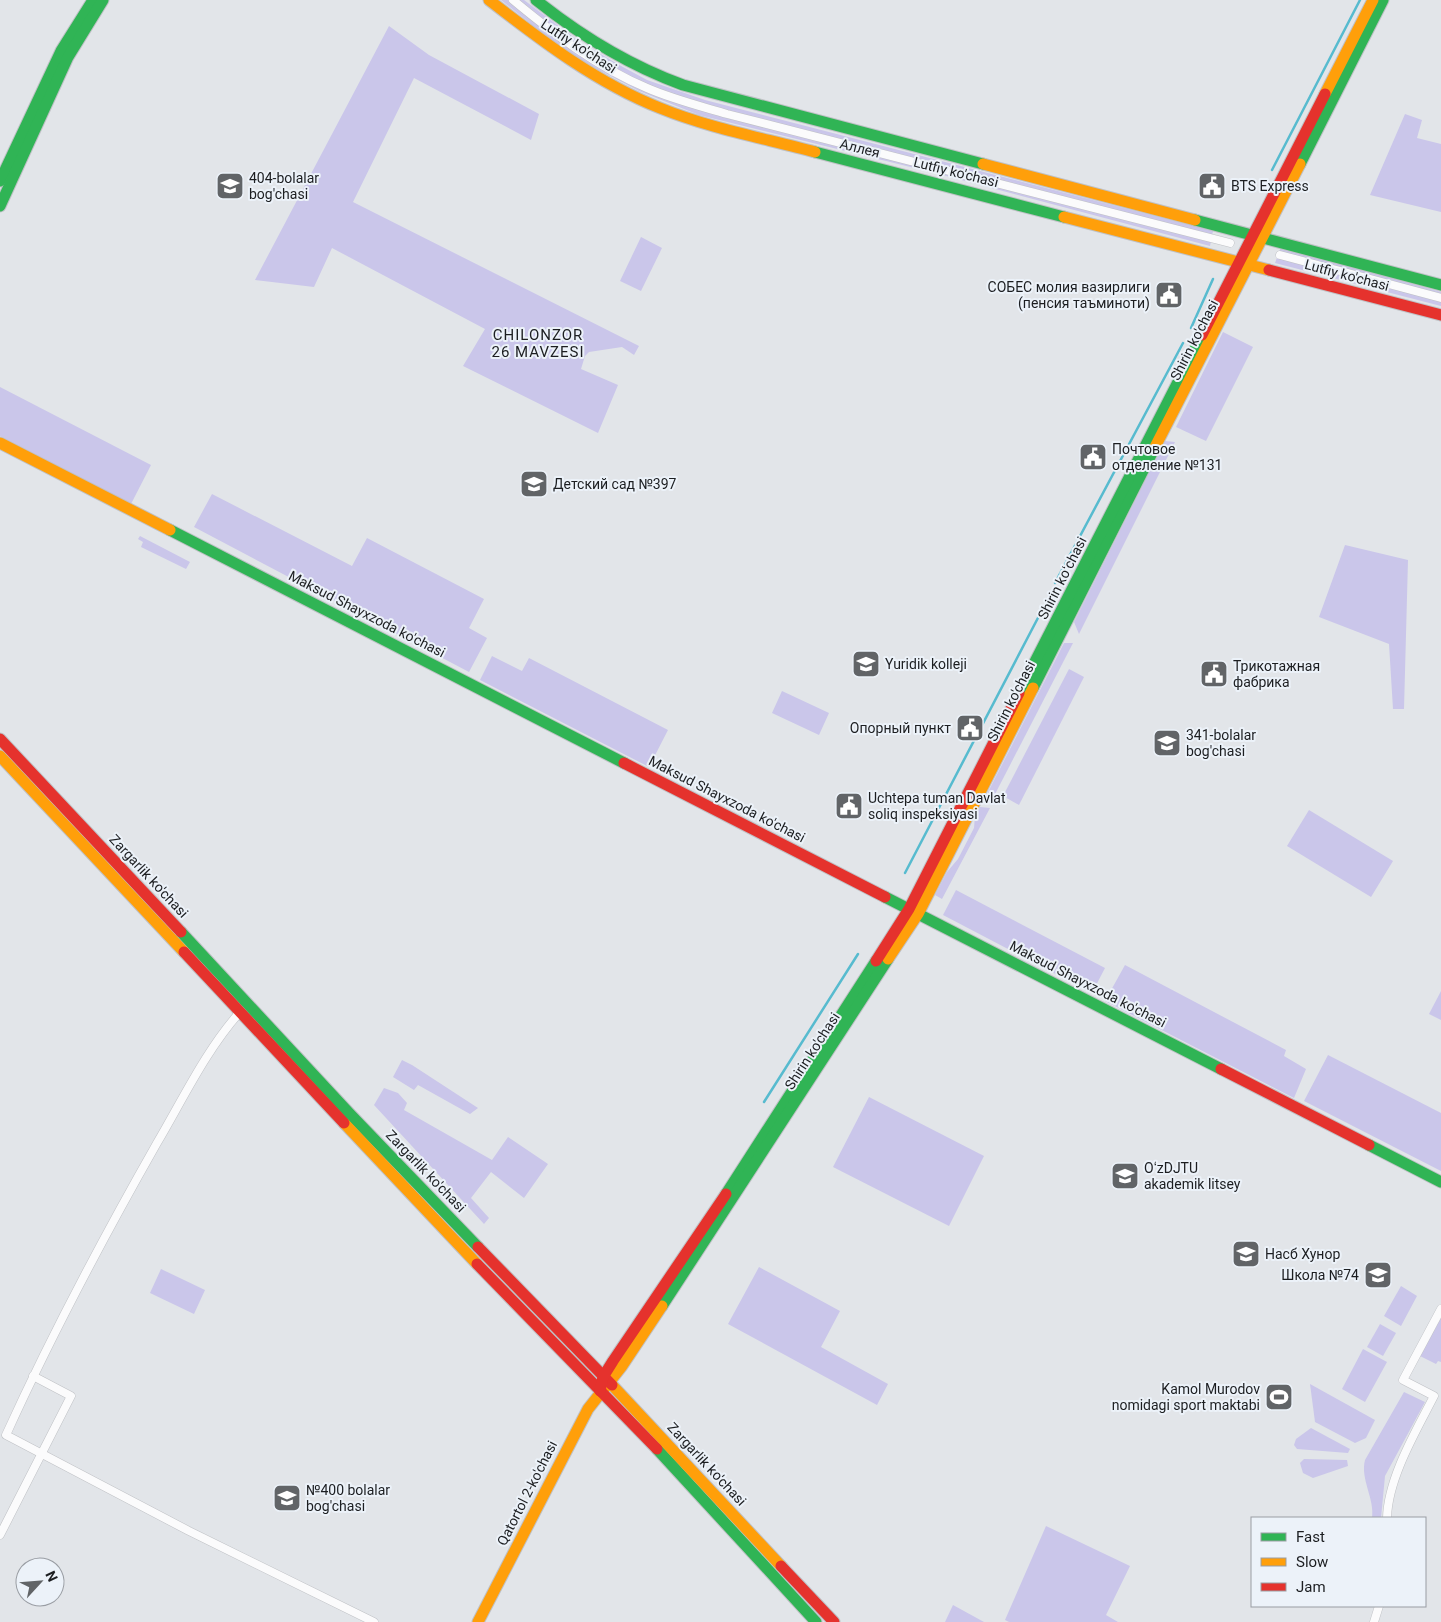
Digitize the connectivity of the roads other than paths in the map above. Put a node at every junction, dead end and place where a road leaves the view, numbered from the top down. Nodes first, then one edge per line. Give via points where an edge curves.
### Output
1 (92, 0) edge
2 (103, 0) edge
3 (489, 0) edge
4 (513, 0) edge
5 (536, 0) edge
6 (1374, 0) edge
7 (1383, 0) edge
8 (0, 181) edge
9 (0, 206) edge
10 (1259, 236) junction
11 (1230, 243) dead end
12 (1280, 256) dead end
13 (1246, 262) junction
14 (1441, 285) edge
15 (1441, 298) edge
16 (1441, 315) edge
17 (0, 443) edge
18 (1059, 628) junction
19 (0, 739) edge
20 (0, 756) edge
21 (969, 792) junction
22 (980, 797) junction
23 (914, 911) junction
24 (240, 1012) junction
25 (1441, 1182) edge
26 (1441, 1308) edge
27 (33, 1376) junction
28 (604, 1384) junction
29 (40, 1455) junction
30 (1387, 1517) edge
31 (0, 1535) edge
32 (1379, 1607) edge
33 (374, 1622) edge
34 (478, 1622) edge
35 (816, 1622) edge
36 (834, 1622) edge
37 (1374, 1622) edge

1 - 8 main road via 61,51
2 - 9 main road via 68,57
3 - 13 main road, Lutfiy ko'chasi via 588,73 676,115
4 - 11 street, Аллея via 559,38 646,88 668,96
5 - 10 main road, Lutfiy ko'chasi via 611,54 640,69 683,84
6 - 10 main road, Shirin ko'chasi
7 - 10 main road, Shirin ko'chasi
10 - 13 main road, Shirin ko'chasi
10 - 14 main road, Lutfiy ko'chasi
12 - 15 street
13 - 16 main road, Lutfiy ko'chasi
13 - 18 main road, Shirin ko'chasi
17 - 23 main road, Maksud Shayxzoda ko'chasi
18 - 21 main road, Shirin koʻchasi
18 - 22 main road, Shirin ko'chasi
19 - 28 main road, Zargarlik ko'chasi
20 - 24 main road, Zargarlik ko'chasi
21 - 22 main road
21 - 23 main road, Shirin koʻchasi
22 - 23 main road, Shirin ko'chasi
23 - 25 main road, Maksud Shayxzoda ko'chasi
23 - 28 main road, Shirin ko'chasi
24 - 27 street via 204,1064 125,1199
24 - 28 main road, Zargarlik ko'chasi via 461,1248
26 - 30 street via 1403,1380 1434,1396 1411,1440 1388,1501
27 - 29 street via 6,1435
27 - 29 street via 71,1396
28 - 34 main road, Qatortol 2-ko'chasi via 577,1429
28 - 35 main road, Zargarlik ko'chasi via 666,1458
28 - 36 main road, Zargarlik ko'chasi
29 - 31 street
29 - 33 street
32 - 37 street

